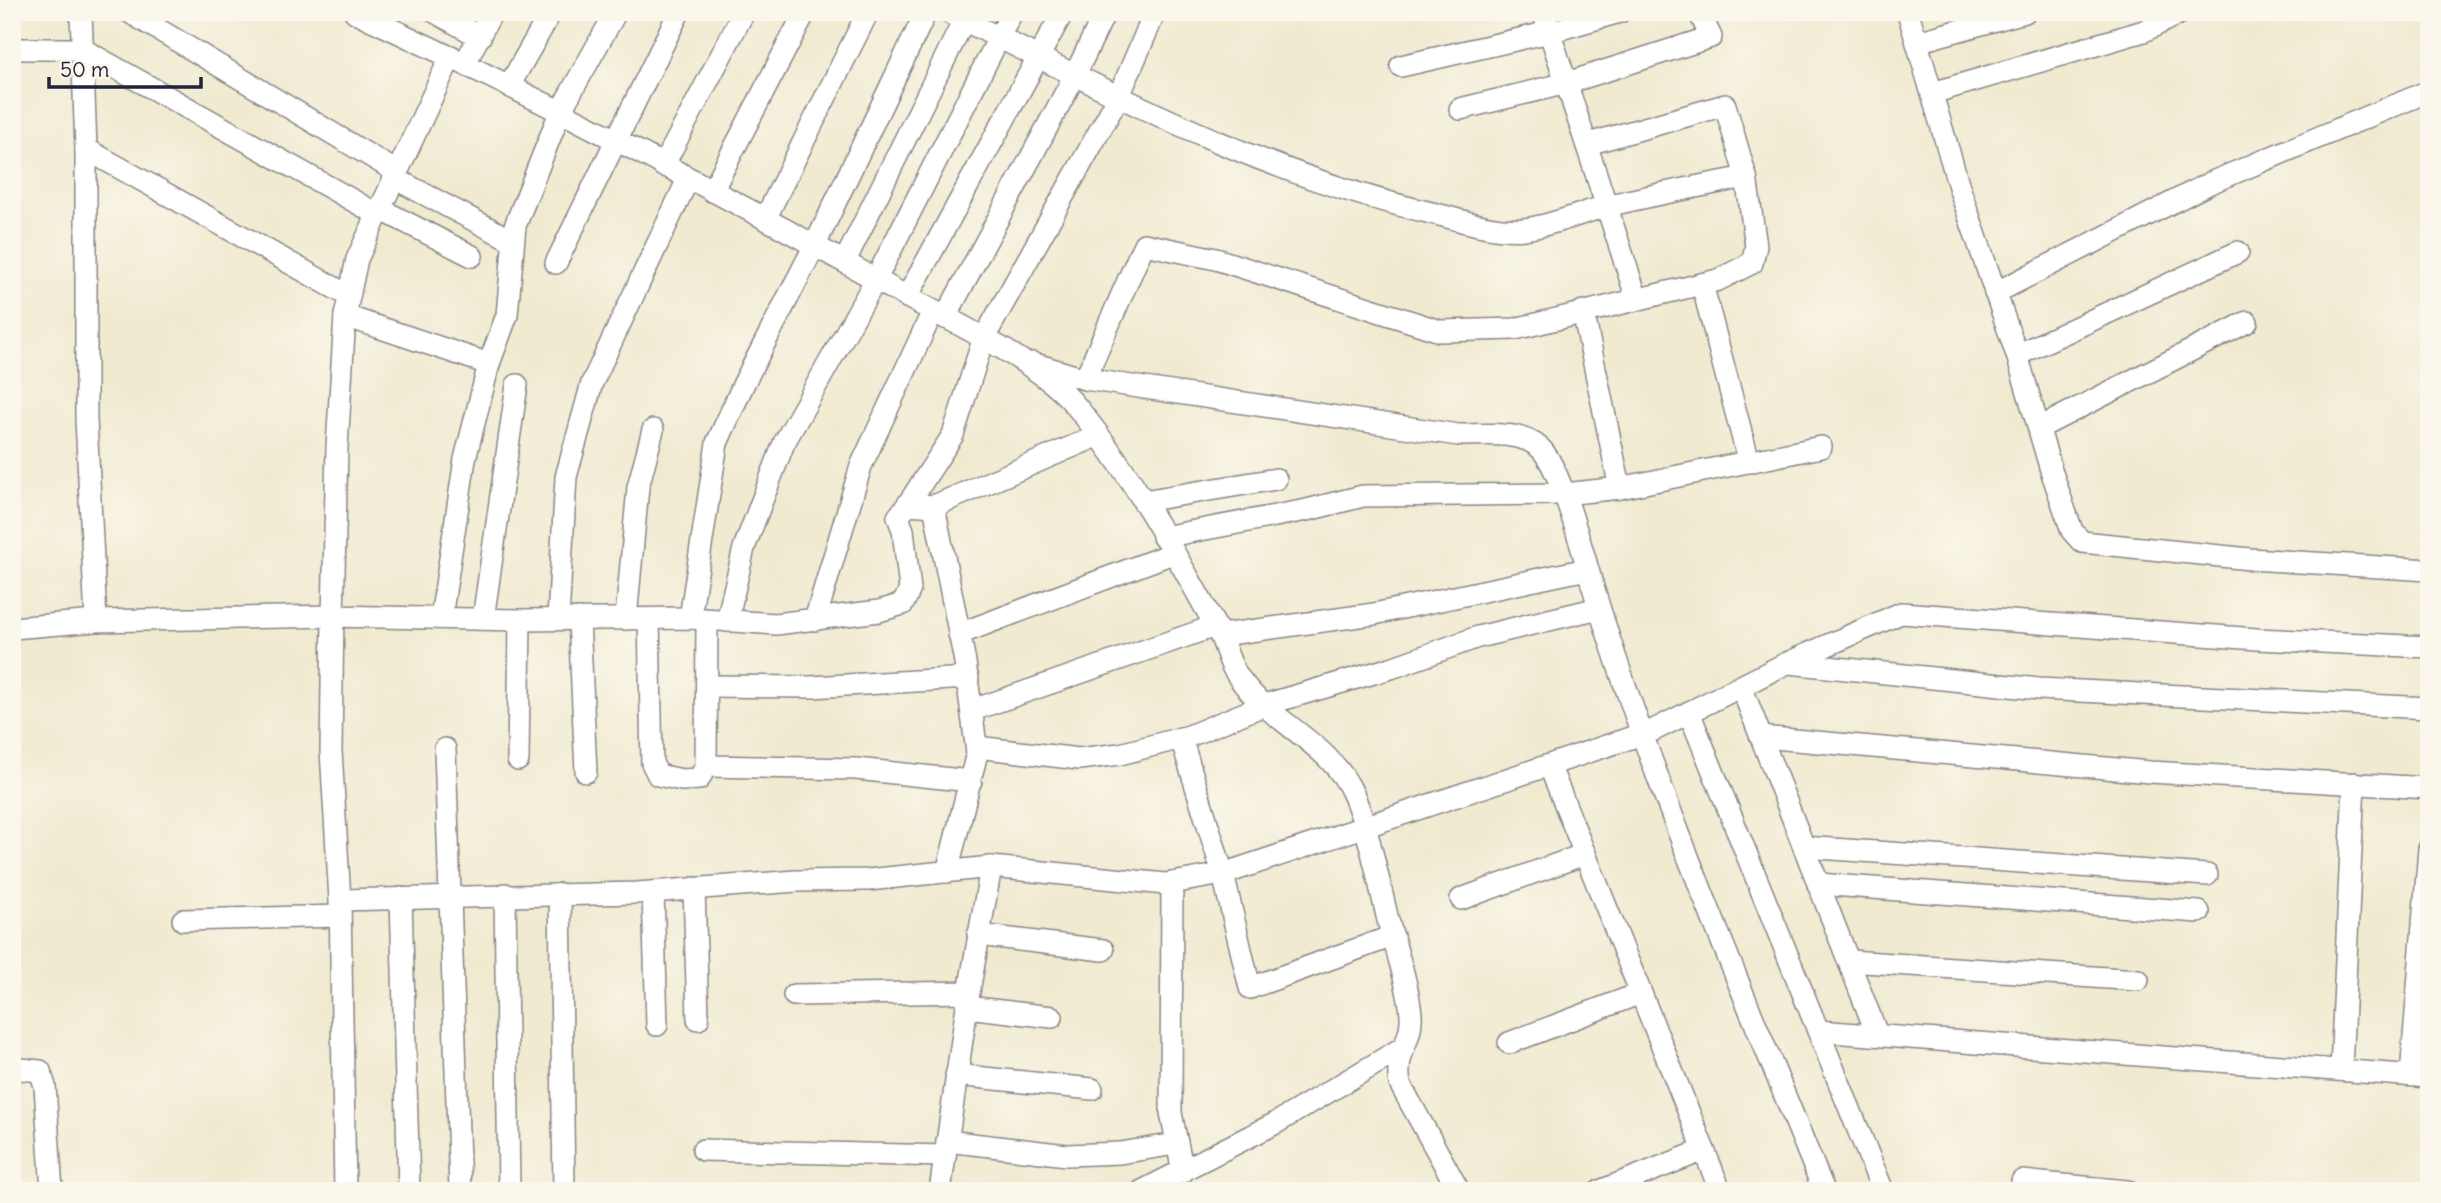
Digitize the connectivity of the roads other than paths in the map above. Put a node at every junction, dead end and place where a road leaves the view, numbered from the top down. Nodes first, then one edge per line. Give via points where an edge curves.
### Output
1 (81, 12) edge
2 (129, 12) edge
3 (355, 12) edge
4 (435, 12) edge
5 (492, 12) edge
6 (551, 12) edge
7 (616, 12) edge
8 (679, 12) edge
9 (744, 12) edge
10 (805, 12) edge
11 (868, 12) edge
12 (926, 12) edge
13 (1012, 12) edge
14 (1063, 12) edge
15 (1105, 12) edge
16 (1155, 12) edge
17 (1620, 12) edge
18 (1699, 12) edge
19 (1908, 12) edge
20 (2025, 12) edge
21 (2182, 12) edge
22 (960, 15) edge
23 (1546, 22) edge
24 (480, 37) junction
25 (999, 38) junction
26 (1917, 42) junction
27 (12, 49) edge
28 (82, 49) junction
29 (1040, 58) junction
30 (458, 60) junction
31 (1401, 66) dead end
32 (1075, 75) junction
33 (1567, 83) junction
34 (509, 86) junction
35 (2429, 91) edge
36 (1932, 93) junction
37 (1119, 96) junction
38 (1460, 109) dead end
39 (560, 112) junction
40 (614, 141) junction
41 (1588, 144) junction
42 (86, 149) junction
43 (663, 166) junction
44 (396, 175) junction
45 (1746, 177) junction
46 (688, 179) junction
47 (712, 191) junction
48 (1608, 205) junction
49 (379, 211) junction
50 (765, 219) junction
51 (513, 241) junction
52 (815, 244) junction
53 (2238, 252) dead end
54 (472, 256) dead end
55 (845, 261) junction
56 (556, 263) dead end
57 (876, 279) junction
58 (1702, 284) junction
59 (1995, 293) junction
60 (907, 296) junction
61 (1637, 299) junction
62 (347, 306) junction
63 (1583, 311) junction
64 (939, 315) junction
65 (2247, 321) dead end
66 (983, 340) junction
67 (2017, 355) junction
68 (1015, 358) junction
69 (489, 364) junction
70 (1085, 379) junction
71 (517, 385) dead end
72 (2039, 428) junction
73 (653, 430) dead end
74 (1097, 436) junction
75 (1821, 447) dead end
76 (1749, 462) junction
77 (1276, 479) dead end
78 (1620, 488) junction
79 (1564, 494) junction
80 (1143, 501) junction
81 (908, 504) junction
82 (934, 506) junction
83 (1168, 545) junction
84 (1587, 569) junction
85 (2429, 570) edge
86 (1599, 608) junction
87 (333, 616) junction
88 (441, 618) junction
89 (483, 619) junction
90 (626, 619) junction
91 (649, 619) junction
92 (520, 620) junction
93 (568, 620) junction
94 (708, 620) junction
95 (815, 620) junction
96 (96, 621) junction
97 (12, 628) edge
98 (1218, 631) junction
99 (959, 634) junction
100 (2429, 647) edge
101 (1787, 663) junction
102 (968, 678) junction
103 (707, 686) junction
104 (1741, 686) junction
105 (1264, 705) junction
106 (2429, 708) edge
107 (973, 710) junction
108 (1689, 712) junction
109 (1640, 734) junction
110 (1761, 737) junction
111 (1181, 738) junction
112 (977, 747) junction
113 (445, 749) dead end
114 (518, 760) dead end
115 (706, 766) junction
116 (1550, 767) junction
117 (586, 772) dead end
118 (971, 781) junction
119 (2354, 783) junction
120 (2429, 788) edge
121 (1363, 827) junction
122 (1804, 847) junction
123 (2429, 849) edge
124 (1585, 854) junction
125 (991, 867) junction
126 (947, 872) junction
127 (1223, 874) junction
128 (2207, 875) dead end
129 (1172, 883) junction
130 (1818, 884) junction
131 (694, 888) junction
132 (653, 891) junction
133 (505, 894) junction
134 (560, 894) junction
135 (450, 896) junction
136 (401, 898) junction
137 (1461, 899) dead end
138 (340, 908) junction
139 (2199, 912) dead end
140 (183, 920) dead end
141 (978, 935) junction
142 (1392, 936) junction
143 (1102, 950) dead end
144 (1849, 961) junction
145 (2138, 980) dead end
146 (1641, 993) junction
147 (794, 995) dead end
148 (968, 999) junction
149 (1052, 1017) dead end
150 (698, 1019) dead end
151 (657, 1025) dead end
152 (1818, 1031) junction
153 (1877, 1034) junction
154 (1508, 1043) dead end
155 (1402, 1048) junction
156 (12, 1068) edge
157 (2341, 1070) junction
158 (956, 1075) junction
159 (2420, 1076) edge
160 (1092, 1089) dead end
161 (1176, 1144) junction
162 (946, 1149) junction
163 (703, 1150) dead end
164 (1704, 1150) junction
165 (1183, 1172) junction
166 (1721, 1189) edge
167 (52, 1191) edge
168 (345, 1191) edge
169 (409, 1191) edge
170 (460, 1191) edge
171 (509, 1191) edge
172 (564, 1191) edge
173 (940, 1191) edge
174 (1142, 1191) edge
175 (1459, 1191) edge
176 (1600, 1191) edge
177 (1824, 1191) edge
178 (1883, 1191) edge
179 (2022, 1191) edge
180 (2127, 1191) edge

1 - 28 street
2 - 44 street
3 - 30 street
4 - 24 street
5 - 24 street
6 - 34 street
7 - 39 street
8 - 40 street
9 - 43 street
10 - 47 street
11 - 50 street
12 - 52 street
13 - 25 street
14 - 29 street
15 - 32 street
16 - 37 street
17 - 23 street
18 - 33 street via 1711,37
19 - 26 street
20 - 26 street
21 - 36 street via 2144,31
22 - 25 street
22 - 55 street
23 - 31 street
23 - 33 street
24 - 30 street
25 - 29 street
25 - 57 street
26 - 36 street
27 - 28 street
28 - 42 street
28 - 49 street
29 - 32 street
29 - 60 street
30 - 34 street
30 - 44 street
32 - 37 street
32 - 64 street
33 - 38 street
33 - 41 street
34 - 39 street
35 - 59 street via 2210,183
36 - 59 street
37 - 48 street via 1304,178 1376,201 1497,228 1523,229 1565,221
37 - 66 street
39 - 40 street
39 - 51 street
40 - 43 street
40 - 56 street
41 - 45 street via 1725,105
41 - 48 street
42 - 62 street
42 - 96 street via 86,419
43 - 46 street
44 - 49 street
44 - 51 street
45 - 48 street
45 - 58 street via 1756,246 1752,263
46 - 47 street
46 - 93 street via 592,383 566,477
47 - 50 street
48 - 61 street
49 - 54 street
49 - 62 street via 357,259
50 - 52 street
51 - 69 street via 507,315
52 - 55 street
52 - 94 street via 717,443
53 - 67 street
55 - 57 street
57 - 60 street
57 - 94 street via 784,443 744,548
58 - 61 street
58 - 76 street
59 - 67 street
60 - 64 street
61 - 63 street
62 - 69 street
62 - 87 street via 337,447
63 - 70 street via 1515,329 1440,331 1216,259 1144,244
63 - 78 street
64 - 66 street
64 - 95 street via 861,466
65 - 72 street
66 - 68 street
66 - 81 street via 953,435
67 - 72 street
68 - 70 street
68 - 74 street via 1074,404
69 - 88 street via 465,459
70 - 79 street via 1407,428 1530,441 1542,450
71 - 89 street
72 - 85 street via 2067,517 2082,542
73 - 90 street via 638,487
74 - 80 street
74 - 82 street
75 - 76 street
76 - 78 street
77 - 80 street
78 - 79 street
79 - 83 street via 1363,496
79 - 84 street
80 - 83 street
81 - 82 street
81 - 95 street via 898,517 910,589 903,604
82 - 99 street
83 - 98 street
83 - 99 street
84 - 86 street
84 - 98 street via 1374,614
86 - 105 street via 1478,637
86 - 109 street
87 - 88 street
87 - 96 street
87 - 138 street via 331,751
88 - 89 street
89 - 92 street
90 - 91 street
90 - 93 street
91 - 94 street
91 - 115 street via 652,763 658,775 682,780 699,779
92 - 93 street
92 - 114 street
93 - 117 street
94 - 95 street via 776,624
94 - 103 street
96 - 97 street
98 - 105 street via 1233,667
98 - 107 street
99 - 102 street
100 - 101 street via 1900,613
101 - 104 street
101 - 106 street via 2039,689
102 - 103 street via 811,687
102 - 107 street
103 - 115 street
104 - 108 street
104 - 110 street
105 - 111 street
105 - 121 street via 1339,769 1354,795
107 - 112 street
108 - 109 street
108 - 152 street
109 - 116 street
109 - 177 street
110 - 119 street via 2150,772
110 - 122 street
111 - 112 street via 1079,759
111 - 127 street
112 - 118 street
113 - 135 street
115 - 118 street via 856,769
116 - 121 street
116 - 124 street
118 - 126 street
119 - 120 street
119 - 157 street
121 - 127 street
121 - 142 street
122 - 128 street
122 - 130 street
123 - 159 street
124 - 137 street
124 - 146 street
125 - 126 street
125 - 129 street
125 - 141 street
126 - 131 street
127 - 129 street
127 - 142 street via 1250,988
129 - 161 street via 1171,1113
130 - 139 street
130 - 144 street
131 - 132 street
131 - 150 street
132 - 134 street
132 - 151 street
133 - 134 street
133 - 135 street
133 - 171 street
134 - 172 street
135 - 136 street
135 - 170 street
136 - 138 street
136 - 169 street
138 - 140 street
138 - 168 street
141 - 143 street
141 - 148 street
142 - 155 street via 1411,1017
144 - 145 street
144 - 153 street
146 - 154 street
146 - 164 street
147 - 148 street
148 - 149 street
148 - 158 street
152 - 153 street
152 - 178 street
153 - 157 street
155 - 165 street
155 - 175 street via 1396,1065 1400,1084
156 - 167 street via 40,1071 45,1086
157 - 159 street
158 - 160 street
158 - 162 street
161 - 162 street via 1068,1155
161 - 165 street
162 - 163 street
162 - 173 street
164 - 166 street
164 - 176 street
165 - 174 street
179 - 180 street via 2022,1181

